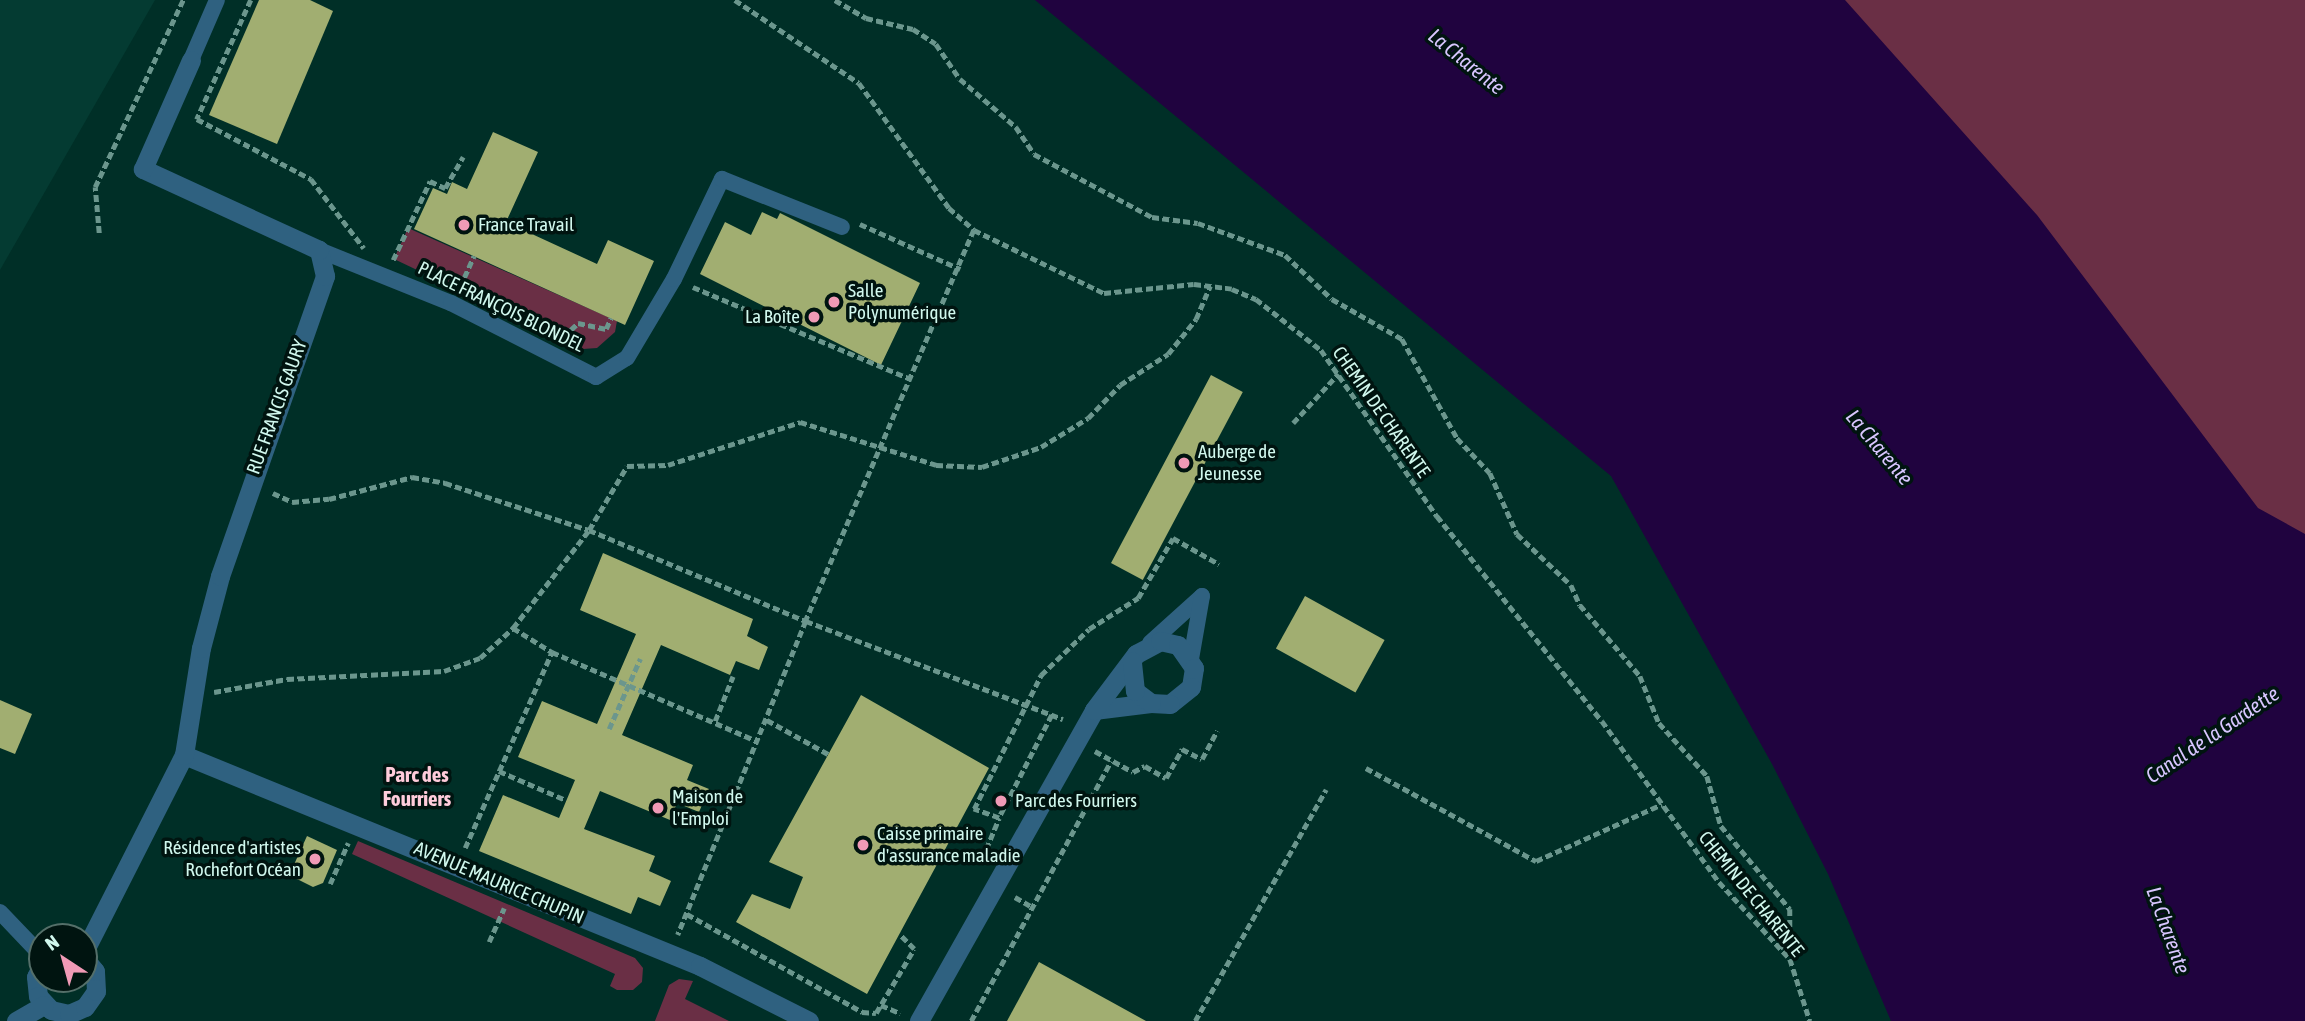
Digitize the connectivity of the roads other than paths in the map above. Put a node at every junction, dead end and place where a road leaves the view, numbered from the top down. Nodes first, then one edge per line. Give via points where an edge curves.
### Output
1 (217, 0) edge
2 (191, 60) joint
3 (842, 227) road end
4 (319, 250) junction
5 (1150, 643) junction
6 (1191, 659) junction
7 (1132, 662) junction
8 (1151, 703) junction
9 (1094, 710) junction
10 (184, 755) junction
11 (0, 912) edge
12 (98, 924) edge
13 (28, 941) edge
14 (39, 993) edge
15 (94, 993) edge
16 (44, 1005) junction
17 (90, 1014) edge
18 (16, 1021) edge
19 (810, 1021) edge
20 (919, 1021) edge

1 - 2 lane
2 - 4 street via 143,169
3 - 4 lane, PLACE FRANÇOIS BLONDEL via 722,179 674,279 627,358 596,377 452,303
4 - 10 street, RUE FRANCIS GAURY via 325,276 250,480 204,636
5 - 6 street via 1178,645
5 - 6 lane via 1202,596
5 - 7 street
6 - 8 street via 1194,678 1186,695 1170,704
7 - 8 street via 1131,682
7 - 9 street
8 - 9 street
9 - 20 street
10 - 12 street, RUE FRANCIS GAURY
10 - 19 street, AVENUE MAURICE CHUPIN via 458,865
11 - 13 lane
14 - 16 street
15 - 17 street
16 - 17 street via 60,1013
16 - 18 street

